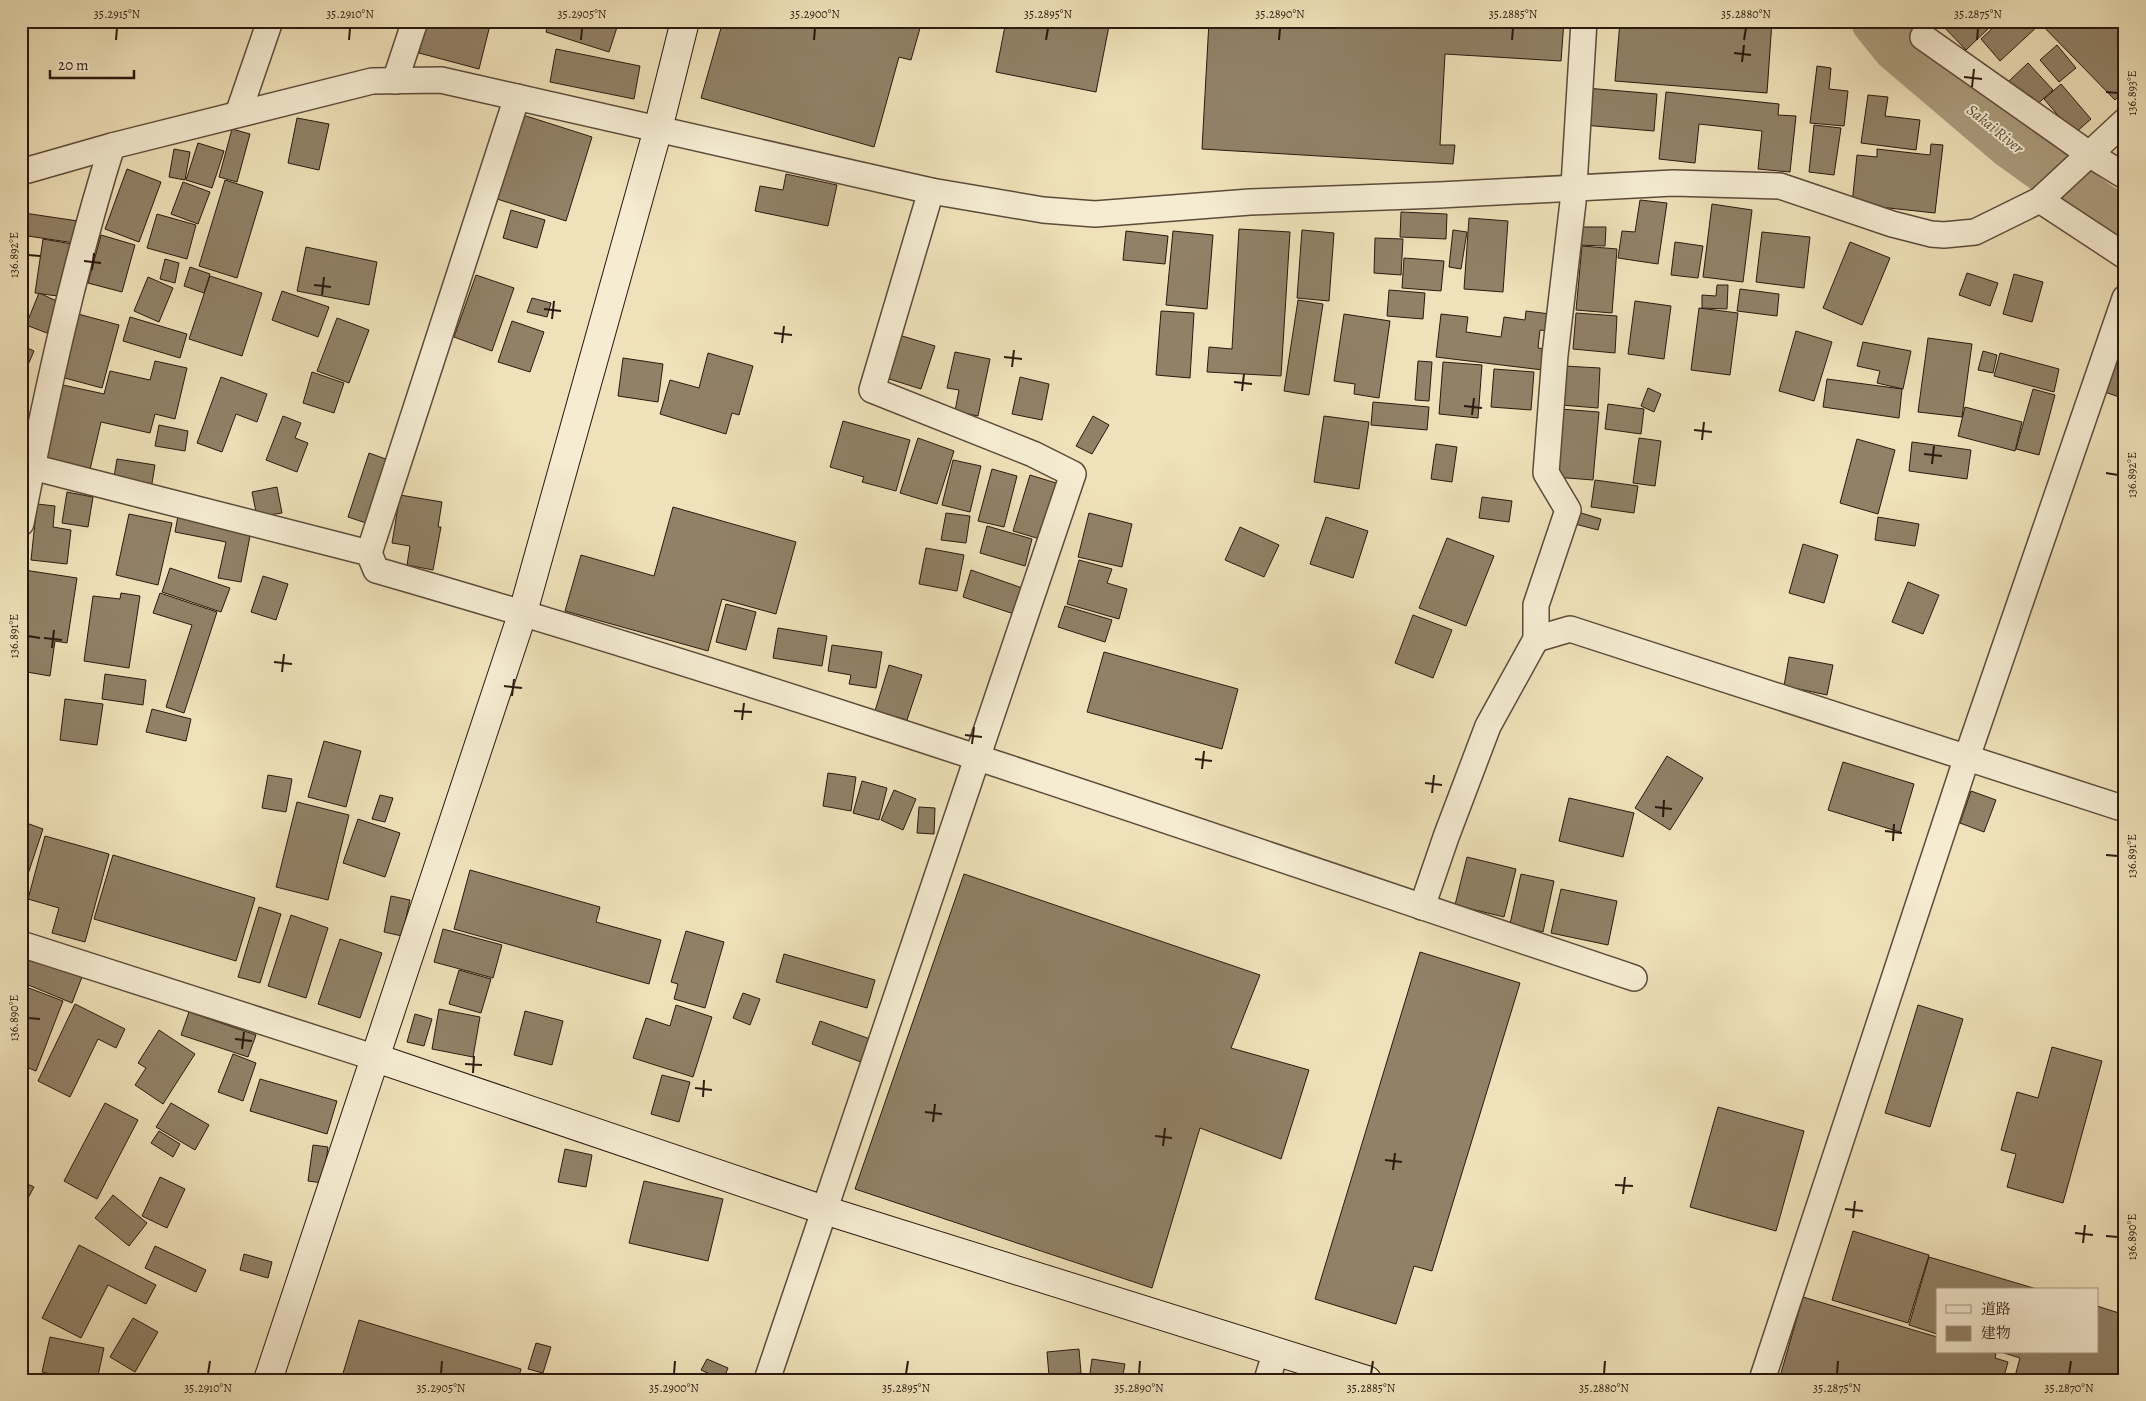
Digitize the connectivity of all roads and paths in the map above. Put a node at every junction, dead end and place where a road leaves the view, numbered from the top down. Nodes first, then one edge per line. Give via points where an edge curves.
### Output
1 (270, 21) edge
2 (414, 21) edge
3 (685, 21) edge
4 (1584, 21) edge
5 (1923, 38) dead end
6 (394, 81) junction
7 (518, 97) junction
8 (238, 114) junction
9 (2125, 120) edge
10 (658, 129) junction
11 (112, 146) junction
12 (2084, 158) junction
13 (21, 172) edge
14 (2125, 176) edge
15 (1574, 189) junction
16 (931, 191) junction
17 (2040, 200) junction
18 (2125, 256) edge
19 (2125, 298) edge
20 (27, 464) edge
21 (21, 523) edge
22 (368, 554) junction
23 (523, 612) junction
24 (1536, 639) junction
25 (976, 757) junction
26 (1967, 757) junction
27 (2125, 809) edge
28 (1422, 907) junction
29 (21, 944) edge
30 (1634, 978) dead end
31 (376, 1058) junction
32 (824, 1210) junction
33 (1276, 1352) junction
34 (268, 1380) edge
35 (767, 1380) edge
36 (1267, 1380) edge
37 (1367, 1380) edge
38 (1762, 1380) edge

1 - 8 street
2 - 6 street
3 - 10 street
4 - 15 street
5 - 12 street
6 - 7 street via 441,80
6 - 8 street via 372,81
7 - 10 street
7 - 22 street
8 - 11 street
9 - 12 street
10 - 16 street
10 - 23 street
11 - 13 street
11 - 20 street via 91,214
12 - 14 street
12 - 17 street
15 - 16 street via 1250,202 1095,214 1043,210
15 - 17 street via 1673,183 1780,186 1892,224 1944,235 1975,232
15 - 24 street via 1555,356 1546,473 1568,510 1536,604
16 - 25 street via 872,390 1033,454 1073,474
17 - 18 street
19 - 26 street
20 - 21 street
20 - 22 street
22 - 23 street via 376,570
23 - 25 street
23 - 31 street
24 - 26 street via 1570,629
24 - 28 street via 1488,726
25 - 28 street
25 - 32 street
26 - 27 street
26 - 38 street
28 - 30 street
29 - 31 street
31 - 32 street
31 - 34 street
32 - 33 street
32 - 35 street
33 - 36 street
33 - 37 street

